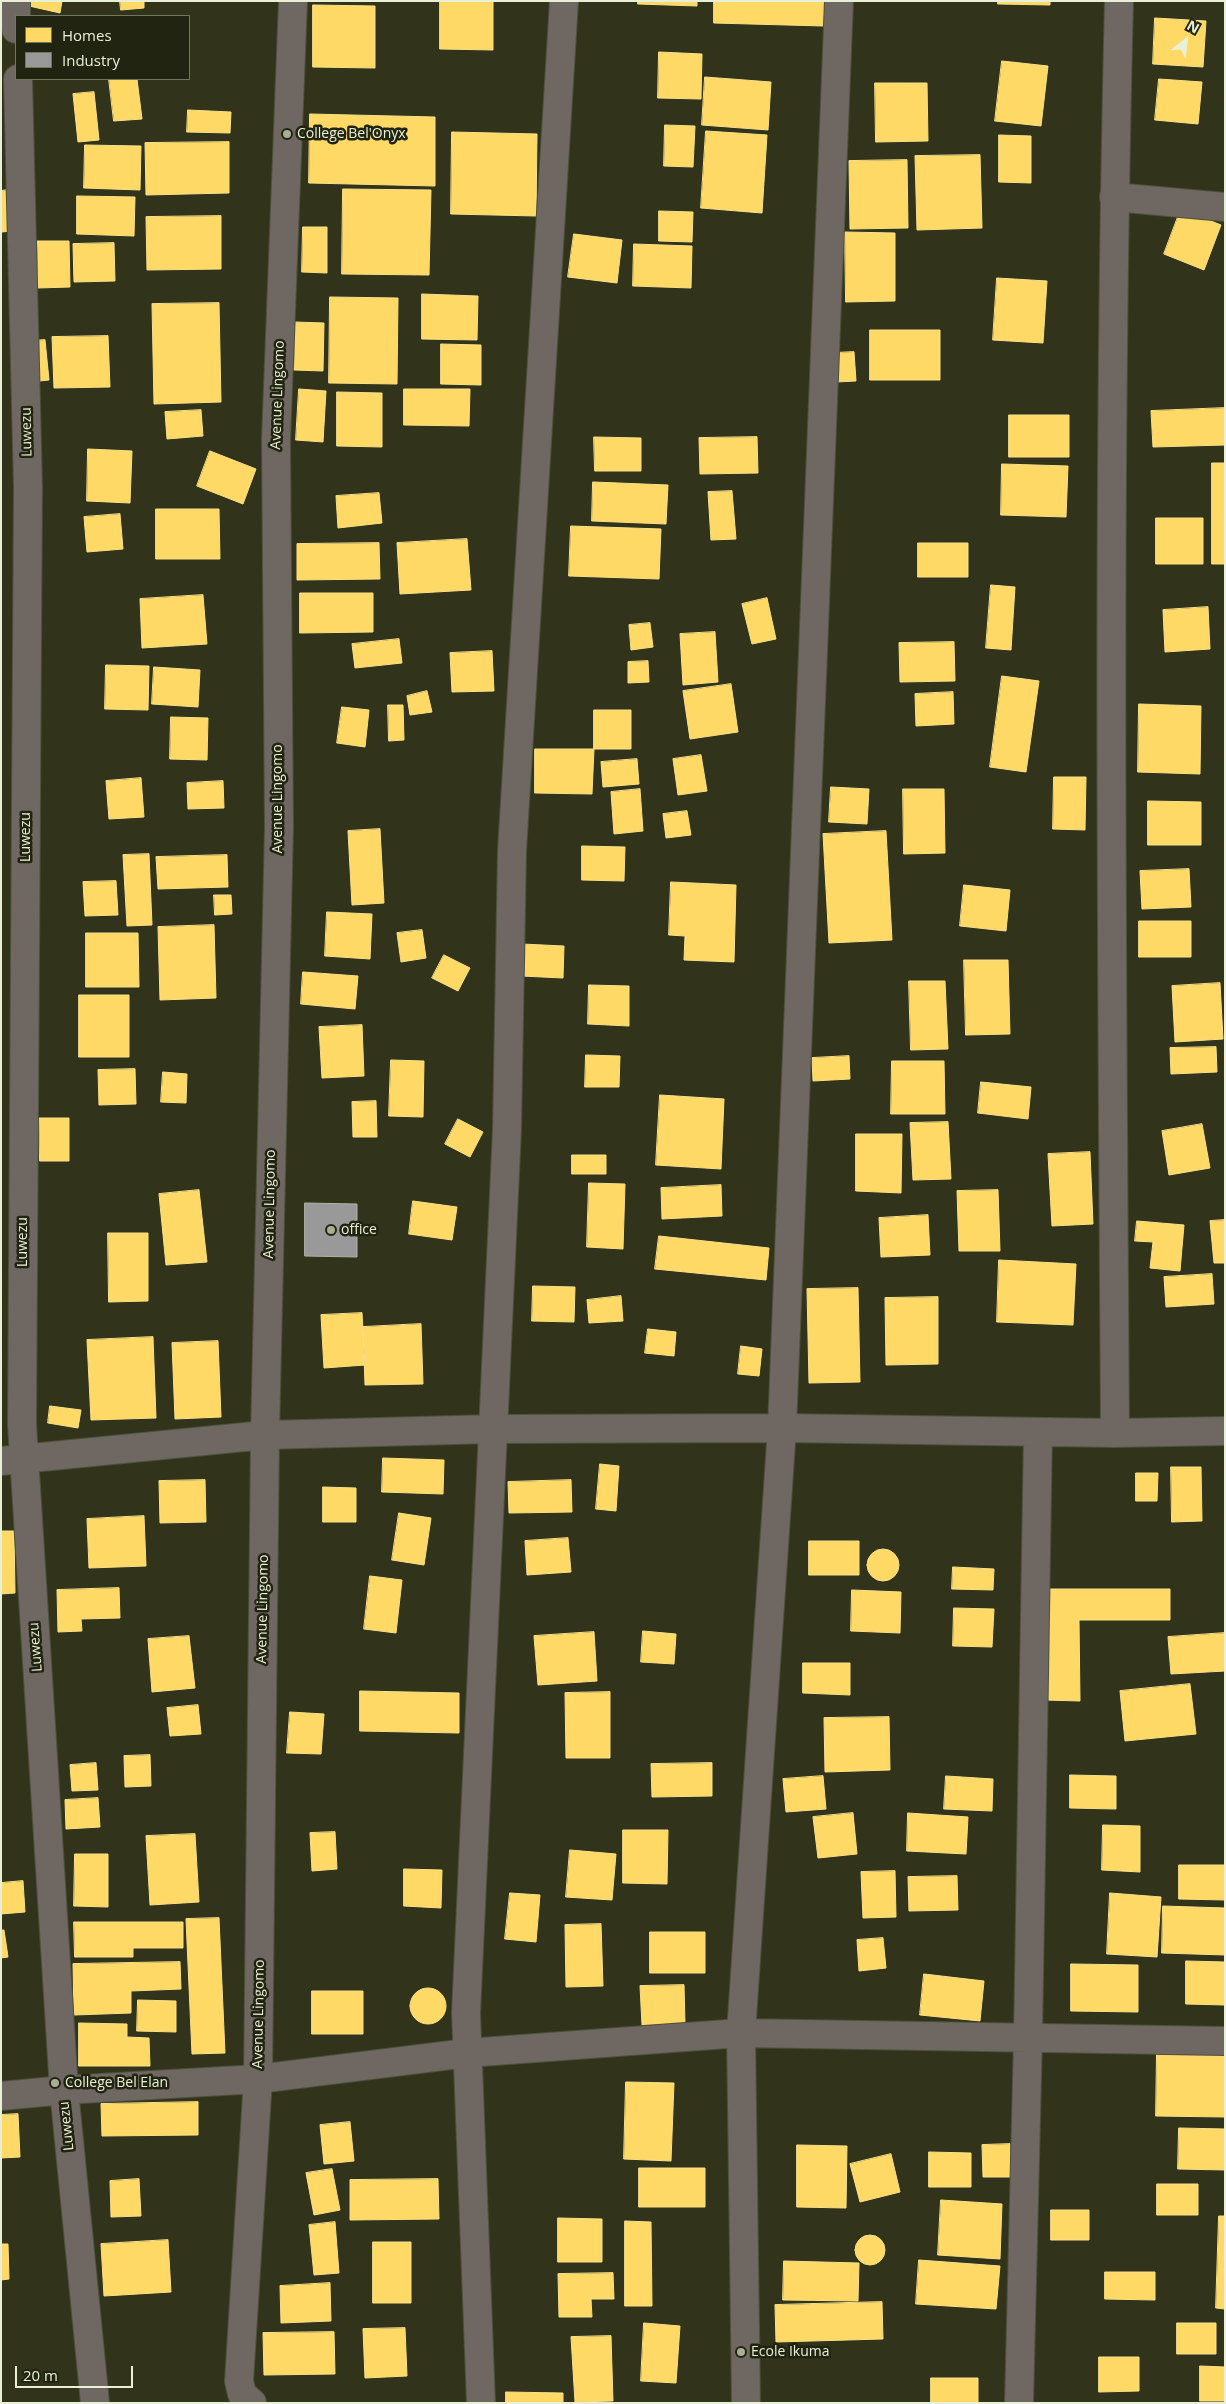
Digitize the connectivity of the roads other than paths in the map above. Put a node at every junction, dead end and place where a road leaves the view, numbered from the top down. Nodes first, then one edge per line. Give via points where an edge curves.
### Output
1 (16, 1) edge
2 (293, 1) edge
3 (564, 1) edge
4 (838, 1) edge
5 (1119, 1) edge
6 (16, 15) edge
7 (18, 80) edge
8 (1114, 197) junction
9 (1225, 207) edge
10 (493, 1428) junction
11 (782, 1428) junction
12 (1225, 1431) edge
13 (1038, 1432) junction
14 (1115, 1433) junction
15 (265, 1435) junction
16 (13, 1460) edge
17 (741, 2032) junction
18 (1028, 2038) junction
19 (1225, 2041) edge
20 (467, 2053) junction
21 (258, 2080) junction
22 (64, 2090) junction
23 (1, 2096) edge
24 (95, 2403) edge
25 (252, 2403) edge
26 (481, 2403) edge
27 (746, 2403) edge
28 (1019, 2403) edge

1 - 6 street
2 - 15 street, Avenue Lingomo via 276,438 279,827
3 - 10 street via 512,851 507,1129
4 - 11 street
5 - 8 street
7 - 16 street, Luwezu via 28,488 22,1414
8 - 9 street
8 - 14 street via 1111,662
10 - 11 street
10 - 15 street
10 - 20 street via 466,2013
11 - 13 street
11 - 17 street
12 - 14 street
13 - 14 street
13 - 18 street
15 - 16 street
15 - 21 street, Avenue Lingomo
16 - 22 street, Luwezu
17 - 18 street
17 - 20 street
17 - 27 street
18 - 19 street
18 - 28 street
20 - 21 street
20 - 26 street
21 - 22 street
21 - 25 street, Avenue Lingomo via 239,2381 242,2394
22 - 23 street
22 - 24 street, Luwezu

